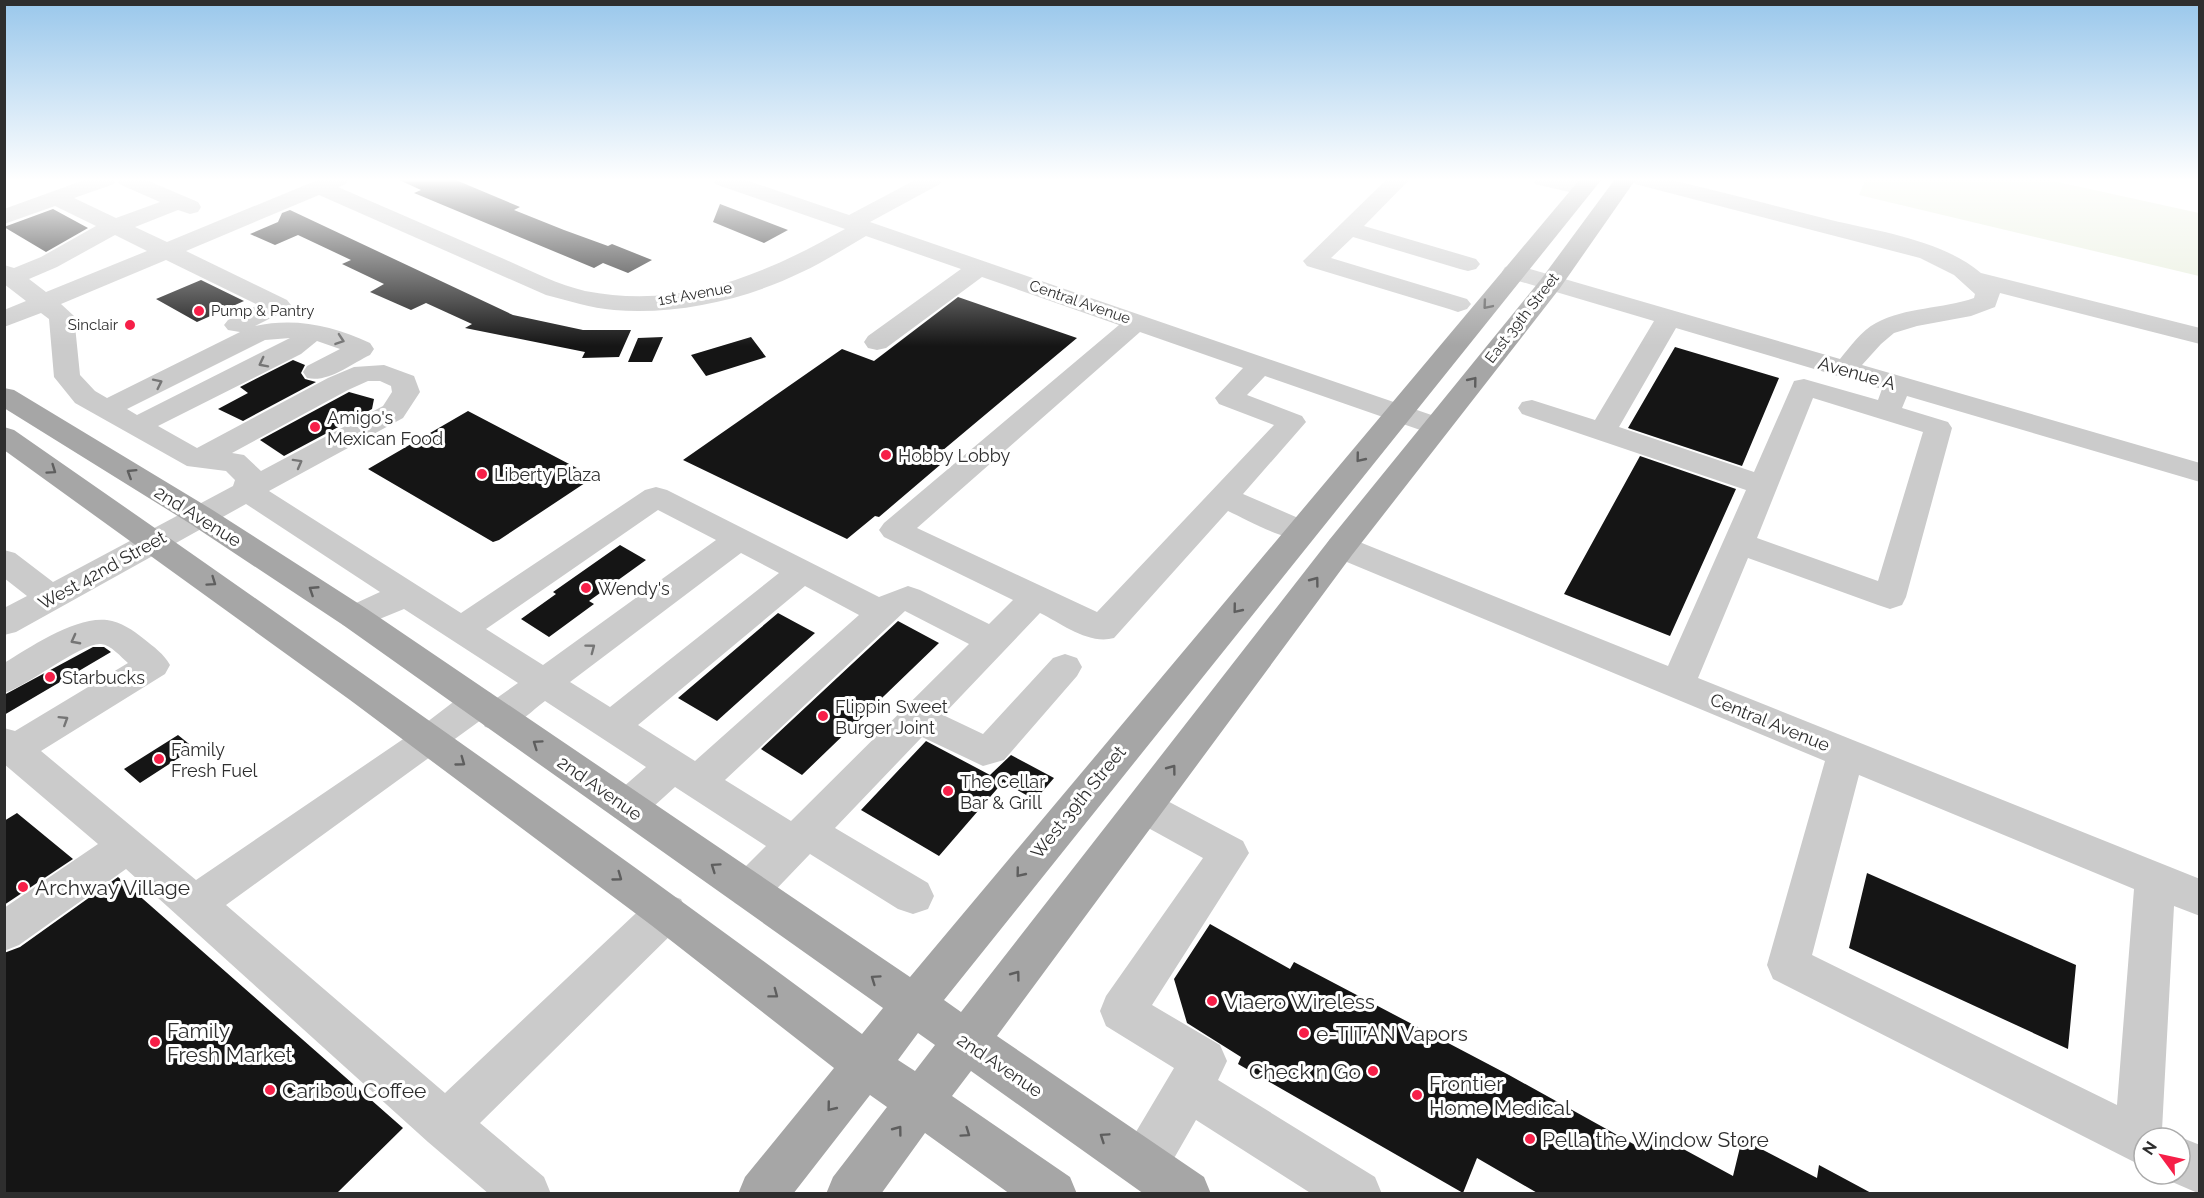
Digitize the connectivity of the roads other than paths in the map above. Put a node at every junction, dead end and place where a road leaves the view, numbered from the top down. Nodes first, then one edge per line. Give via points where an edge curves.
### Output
1 (96, 235) edge
2 (130, 235) edge
3 (205, 235) edge
4 (439, 235) edge
5 (842, 235) edge
6 (886, 235) edge
7 (1341, 235) edge
8 (1371, 235) edge
9 (1545, 235) edge
10 (1585, 235) edge
11 (1865, 235) edge
12 (166, 251) junction
13 (1468, 264) dead end
14 (980, 267) junction
15 (1514, 273) junction
16 (8, 275) edge
17 (1972, 278) junction
18 (1551, 283) junction
19 (45, 302) junction
20 (1458, 304) dead end
21 (1669, 318) junction
22 (4, 319) edge
23 (1137, 322) junction
24 (301, 329) junction
25 (2199, 336) edge
26 (877, 342) dead end
27 (1261, 365) junction
28 (1845, 369) junction
29 (4, 396) edge
30 (1892, 399) junction
31 (95, 403) junction
32 (1532, 408) dead end
33 (1397, 413) junction
34 (136, 426) junction
35 (1437, 426) junction
36 (1602, 432) junction
37 (4, 436) edge
38 (186, 454) junction
39 (2199, 473) edge
40 (1763, 485) junction
41 (247, 491) junction
42 (1222, 497) junction
43 (200, 516) junction
44 (1301, 531) junction
45 (739, 538) junction
46 (154, 541) junction
47 (1739, 543) junction
48 (1341, 547) junction
49 (4, 561) edge
50 (802, 571) junction
51 (407, 594) junction
52 (1036, 597) junction
53 (51, 598) junction
54 (883, 613) junction
55 (355, 617) junction
56 (4, 623) edge
57 (468, 633) junction
58 (993, 641) junction
59 (1065, 667) dead end
60 (4, 680) edge
61 (544, 683) junction
62 (1678, 684) junction
63 (488, 710) junction
64 (917, 718) junction
65 (611, 726) junction
66 (431, 740) junction
67 (1846, 753) junction
68 (13, 759) edge
69 (685, 774) junction
70 (628, 806) junction
71 (1144, 807) junction
72 (800, 838) junction
73 (128, 845) junction
74 (2155, 880) junction
75 (749, 890) junction
76 (913, 896) dead end
77 (2199, 898) edge
78 (195, 903) junction
79 (666, 912) junction
80 (4, 932) edge
81 (913, 1005) junction
82 (965, 1042) junction
83 (866, 1064) junction
84 (1188, 1088) junction
85 (920, 1102) junction
86 (445, 1125) junction
87 (2142, 1126) edge
88 (2132, 1137) edge
89 (1144, 1164) junction
90 (527, 1194) edge
91 (762, 1194) edge
92 (850, 1194) edge
93 (1053, 1194) edge
94 (1187, 1194) edge
95 (1359, 1194) edge

1 - 16 street via 49,262
2 - 12 street
3 - 12 street
4 - 5 street, 1st Avenue via 555,290 629,303 674,301 747,284 797,265
6 - 14 street, Central Avenue
7 - 20 street via 1315,261
8 - 13 street
9 - 15 main road, East 39th Street
10 - 18 main road, East 39th Street
11 - 17 street via 1929,253
12 - 19 street
12 - 31 street via 278,305
14 - 23 street, Central Avenue
14 - 26 street
15 - 18 street, Avenue A
15 -> 33 main road, East 39th Street
16 - 19 street
17 - 25 street
17 - 28 street via 1988,292 1986,302 1885,328
18 - 21 street, Avenue A
35 -> 18 main road, East 39th Street
19 - 22 street
19 - 31 street via 61,316 67,377
21 - 28 street, Avenue A
21 - 36 street
23 - 27 street, Central Avenue
23 - 52 street via 895,530
31 -> 24 street via 258,333
24 -> 34 street via 305,339 292,348
24 -> 38 street via 362,349
27 - 33 street, Central Avenue
27 - 42 street via 1229,398 1292,422
28 - 30 street, Avenue A
43 -> 29 main road, 2nd Avenue
30 - 39 street, Avenue A
30 - 40 street via 1804,387
30 - 47 street via 1938,428 1890,597
31 - 34 street
32 - 36 street
33 - 35 street, Central Avenue
33 -> 44 main road, West 39th Street
34 - 38 street
35 - 48 main road
36 - 40 street
37 -> 46 main road
38 - 41 street via 234,462 250,478
41 -> 38 street, West 42nd Street via 393,412 406,392 404,382 384,373 364,373
40 - 47 street
41 - 43 street, West 42nd Street
41 - 51 street
42 - 44 street
42 - 52 street via 1102,629
43 - 46 street, West 42nd Street
55 -> 43 main road, 2nd Avenue
44 -> 81 main road, West 39th Street
45 - 50 street
45 - 57 street via 701,519 655,513
61 -> 45 street
46 - 53 street, West 42nd Street
46 -> 66 main road
47 - 62 street
48 - 62 street, Central Avenue
71 -> 48 main road
49 - 53 street
50 - 54 street
50 - 65 street
51 - 55 street
51 - 57 street
52 - 58 street
53 - 56 street, West 42nd Street
54 - 58 street via 894,602 908,598
54 - 69 street
55 - 63 main road, 2nd Avenue
57 - 61 street
58 - 64 street
59 - 64 street via 991,750 982,751
68 -> 60 street via 153,665 110,632 99,631 81,636
61 - 63 street
61 - 65 street
62 - 67 street, Central Avenue
63 - 66 street
70 -> 63 main road, 2nd Avenue
64 - 72 street
65 - 69 street
66 - 78 street
66 -> 79 main road
67 - 74 street, Central Avenue
67 - 88 street via 1788,965
68 - 73 street
69 - 70 street
69 - 72 street
75 -> 70 main road, 2nd Avenue
82 -> 71 main road
71 - 84 street via 1229,853 1122,1011 1204,1061
72 - 75 street
72 - 76 street
73 - 78 street
73 - 80 street
74 - 77 street, Central Avenue
74 - 87 street
81 -> 75 main road, 2nd Avenue
78 - 86 street
79 -> 83 main road
79 - 86 street
81 - 82 main road, 2nd Avenue
81 - 83 main road, West 39th Street
82 - 85 main road
89 -> 82 main road, 2nd Avenue
83 - 85 main road
83 -> 91 main road, West 39th Street
84 - 89 street
84 - 95 street
92 -> 85 main road
85 -> 93 main road
86 - 90 street
89 - 94 main road, 2nd Avenue

